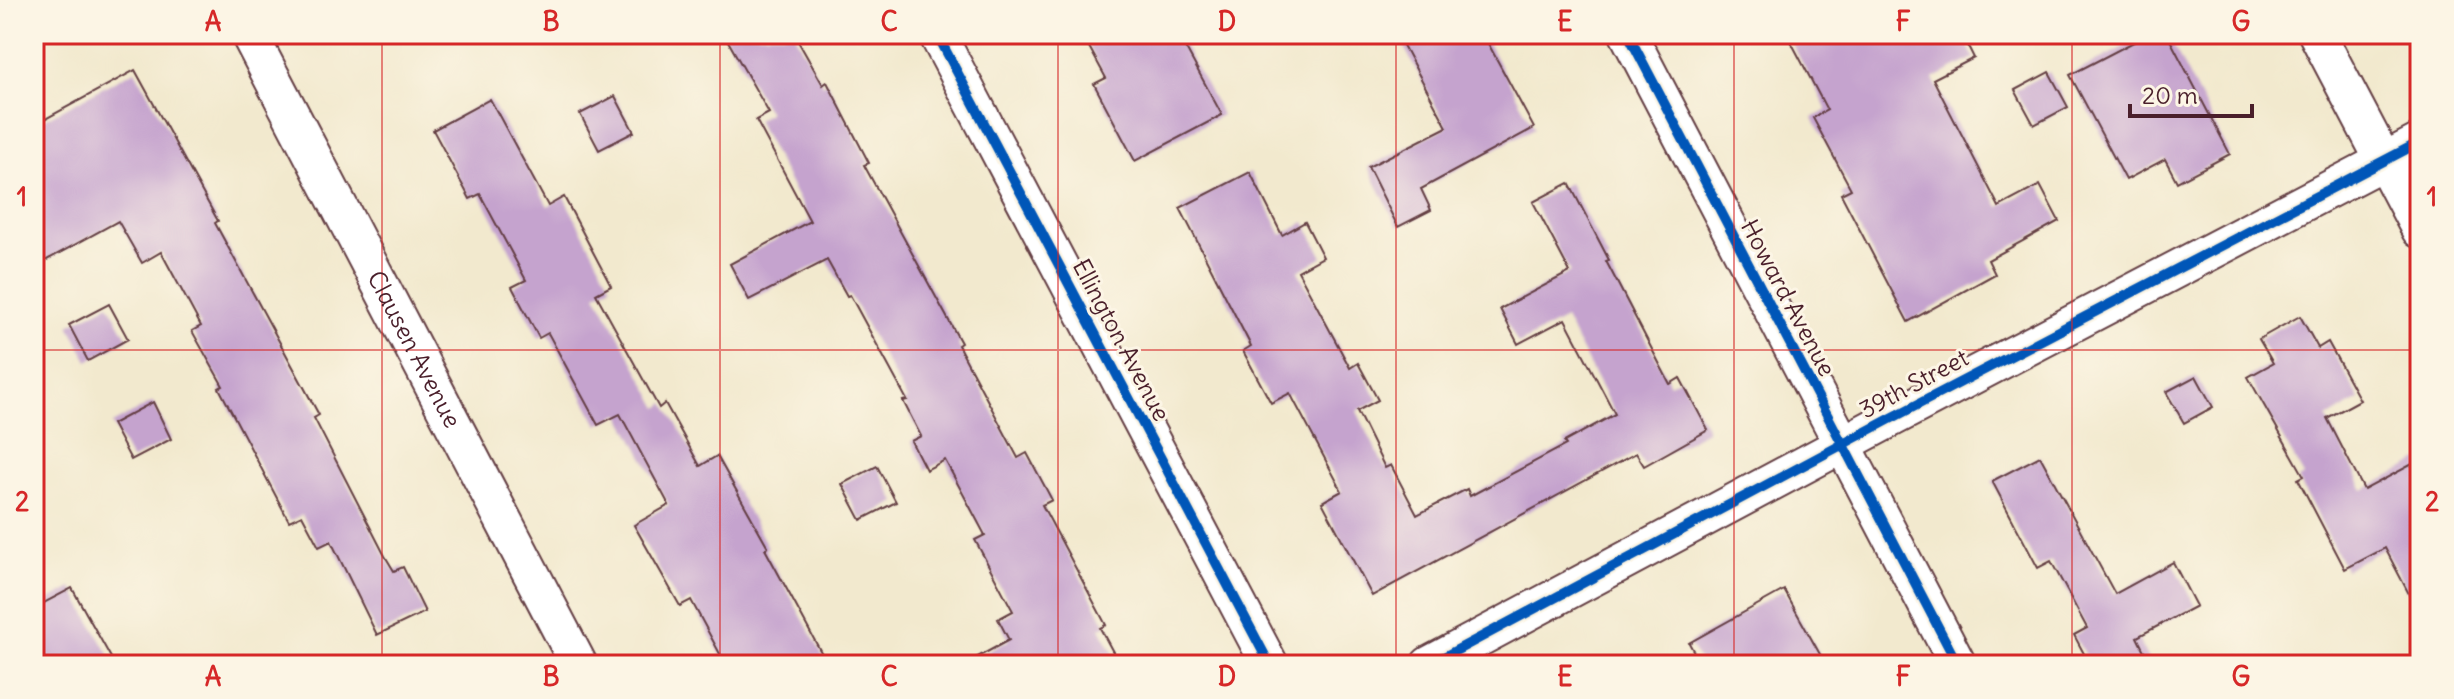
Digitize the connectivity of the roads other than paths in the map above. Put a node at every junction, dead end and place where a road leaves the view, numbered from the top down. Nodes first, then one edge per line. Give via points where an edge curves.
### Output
1 (249, 34) edge
2 (937, 34) edge
3 (1628, 34) edge
4 (2317, 34) edge
5 (2420, 142) edge
6 (2384, 161) junction
7 (2420, 230) edge
8 (1842, 444) junction
9 (579, 665) edge
10 (1270, 665) edge
11 (1429, 665) edge
12 (1958, 665) edge

1 - 9 street, Clausen Avenue
2 - 10 street, Ellington Avenue
3 - 8 street, Howard Avenue
4 - 6 street
5 - 6 street, 39th Street
6 - 7 street
6 - 8 street, 39th Street
8 - 11 street, 39th Street
8 - 12 street, Howard Avenue

